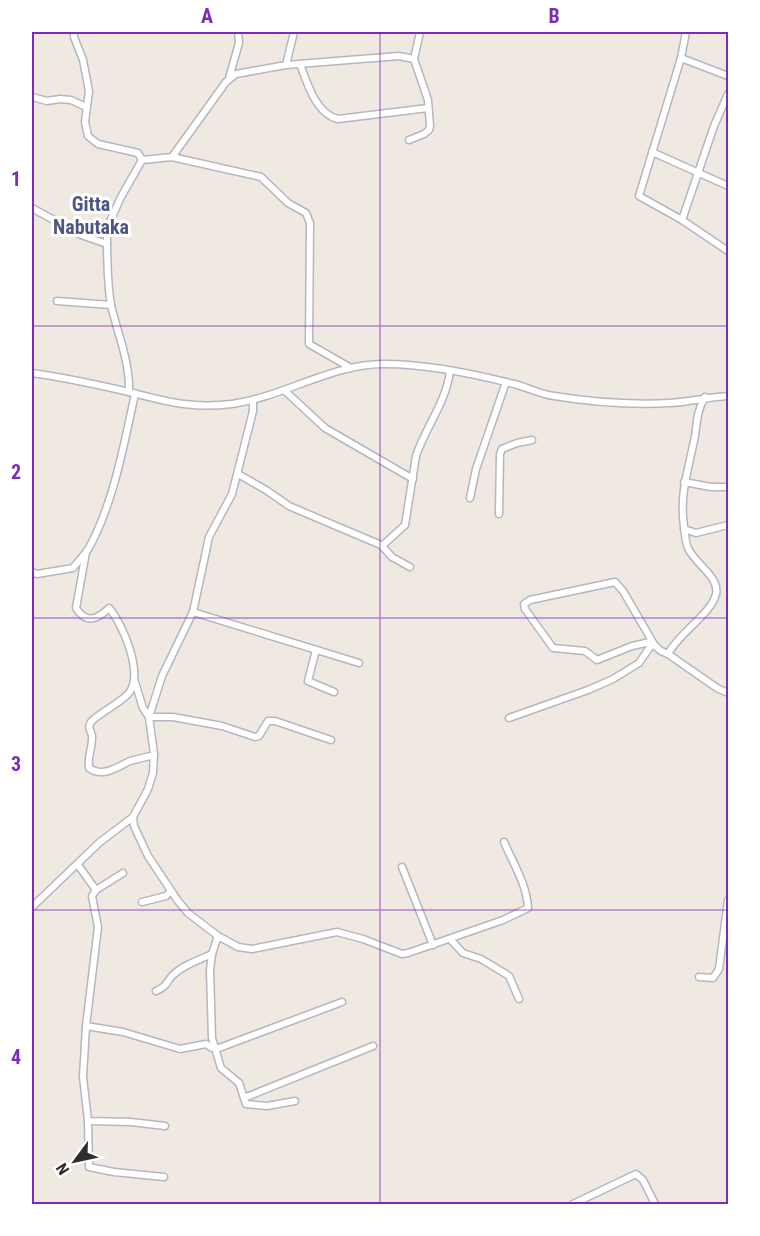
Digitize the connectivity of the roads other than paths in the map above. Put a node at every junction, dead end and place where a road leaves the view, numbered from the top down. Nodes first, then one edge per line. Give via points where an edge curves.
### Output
1 (74, 32) edge
2 (238, 32) edge
3 (294, 32) edge
4 (420, 32) edge
5 (686, 32) edge
6 (681, 58) junction
7 (414, 59) junction
8 (300, 64) junction
9 (286, 65) junction
10 (729, 76) edge
11 (229, 78) junction
12 (729, 94) edge
13 (32, 97) edge
14 (86, 107) junction
15 (428, 108) junction
16 (409, 141) dead end
17 (652, 152) junction
18 (172, 157) junction
19 (142, 160) junction
20 (699, 173) junction
21 (729, 186) edge
22 (32, 208) edge
23 (682, 220) junction
24 (729, 240) edge
25 (107, 244) junction
26 (727, 250) edge
27 (57, 301) dead end
28 (111, 305) junction
29 (351, 368) junction
30 (450, 371) junction
31 (32, 373) edge
32 (506, 382) junction
33 (284, 390) junction
34 (132, 393) junction
35 (729, 396) edge
36 (705, 397) junction
37 (253, 401) junction
38 (532, 440) dead end
39 (238, 474) junction
40 (413, 479) junction
41 (684, 482) junction
42 (729, 487) edge
43 (470, 498) dead end
44 (499, 514) dead end
45 (729, 525) edge
46 (684, 529) junction
47 (382, 546) junction
48 (87, 552) junction
49 (410, 567) dead end
50 (73, 568) junction
51 (83, 570) junction
52 (32, 572) edge
53 (192, 612) junction
54 (654, 646) junction
55 (316, 650) junction
56 (668, 654) junction
57 (359, 663) dead end
58 (135, 682) junction
59 (334, 692) dead end
60 (729, 693) edge
61 (149, 717) junction
62 (509, 718) dead end
63 (332, 740) dead end
64 (154, 755) junction
65 (133, 817) junction
66 (125, 824) junction
67 (134, 826) junction
68 (504, 842) dead end
69 (78, 866) junction
70 (402, 867) dead end
71 (123, 873) dead end
72 (96, 890) junction
73 (171, 891) junction
74 (729, 900) edge
75 (141, 902) dead end
76 (32, 907) edge
77 (218, 936) junction
78 (450, 939) junction
79 (433, 945) junction
80 (212, 954) junction
81 (699, 977) dead end
82 (156, 991) dead end
83 (519, 999) dead end
84 (342, 1002) dead end
85 (86, 1026) junction
86 (374, 1046) dead end
87 (214, 1048) junction
88 (244, 1098) junction
89 (295, 1101) dead end
90 (88, 1122) junction
91 (165, 1126) dead end
92 (164, 1177) dead end
93 (573, 1204) edge
94 (655, 1204) edge

1 - 14 street via 88,86
2 - 11 street
3 - 9 street
4 - 7 street
5 - 6 street
6 - 10 street
6 - 17 street
7 - 8 street via 399,56
7 - 15 street
8 - 9 street
8 - 15 street via 312,94 329,117
9 - 11 street
11 - 18 street
12 - 20 street
13 - 14 street via 47,102 71,100
14 - 19 street via 86,129 91,140 138,153
15 - 16 street via 429,130
17 - 20 street
17 - 23 street via 639,196
18 - 19 street
18 - 29 street via 261,177 281,197 306,213 310,223 309,344
19 - 25 street via 112,216
20 - 21 street
20 - 23 street
22 - 25 street via 81,235
23 - 26 street
24 - 26 street
25 - 28 street
27 - 28 street
28 - 34 street
29 - 30 street via 387,364
29 - 33 street
30 - 32 street
30 - 40 street via 442,401 420,445
31 - 34 street
32 - 36 street via 556,397 630,405
32 - 43 street
33 - 37 street
33 - 40 street via 325,428
34 - 37 street via 195,406
34 - 48 street via 118,468
35 - 36 street
36 - 41 street via 698,411
37 - 39 street
38 - 44 street via 502,449
39 - 47 street via 289,506
39 - 53 street via 230,501 209,537
40 - 47 street via 405,525
41 - 42 street
41 - 46 street
45 - 46 street via 696,533
46 - 56 street via 689,551 710,576 716,595
47 - 49 street
48 - 50 street
48 - 51 street
50 - 51 street
50 - 52 street
51 - 58 street via 76,608 90,620 109,608 129,647
53 - 55 street
53 - 61 street via 162,676
54 - 54 street via 615,582 524,604 553,648 585,651 597,660 632,646 650,642
54 - 56 street
54 - 62 street via 639,663 613,679
55 - 57 street
55 - 59 street via 308,681
56 - 60 street
58 - 61 street
58 - 64 street via 129,694 91,722 89,768 107,771
61 - 63 street via 222,726 255,737 268,721 275,721
61 - 64 street
64 - 65 street via 148,789
65 - 66 street
65 - 67 street
66 - 67 street
66 - 69 street via 100,842
67 - 73 street
68 - 78 street via 528,908
69 - 72 street
69 - 76 street
70 - 79 street
71 - 72 street
72 - 85 street via 92,896 98,927
73 - 75 street
73 - 77 street via 188,913
74 - 81 street via 719,969 713,978
77 - 79 street via 238,947 252,949 337,932 402,954
77 - 80 street
78 - 79 street
78 - 83 street via 463,952 509,976
80 - 82 street via 173,974 166,986
80 - 87 street via 210,1025
84 - 87 street
85 - 87 street via 180,1049 206,1044
85 - 90 street via 83,1077
86 - 88 street
87 - 88 street via 223,1070 239,1083
88 - 89 street via 246,1104 261,1106
90 - 91 street
90 - 92 street via 89,1167
93 - 94 street via 636,1174

